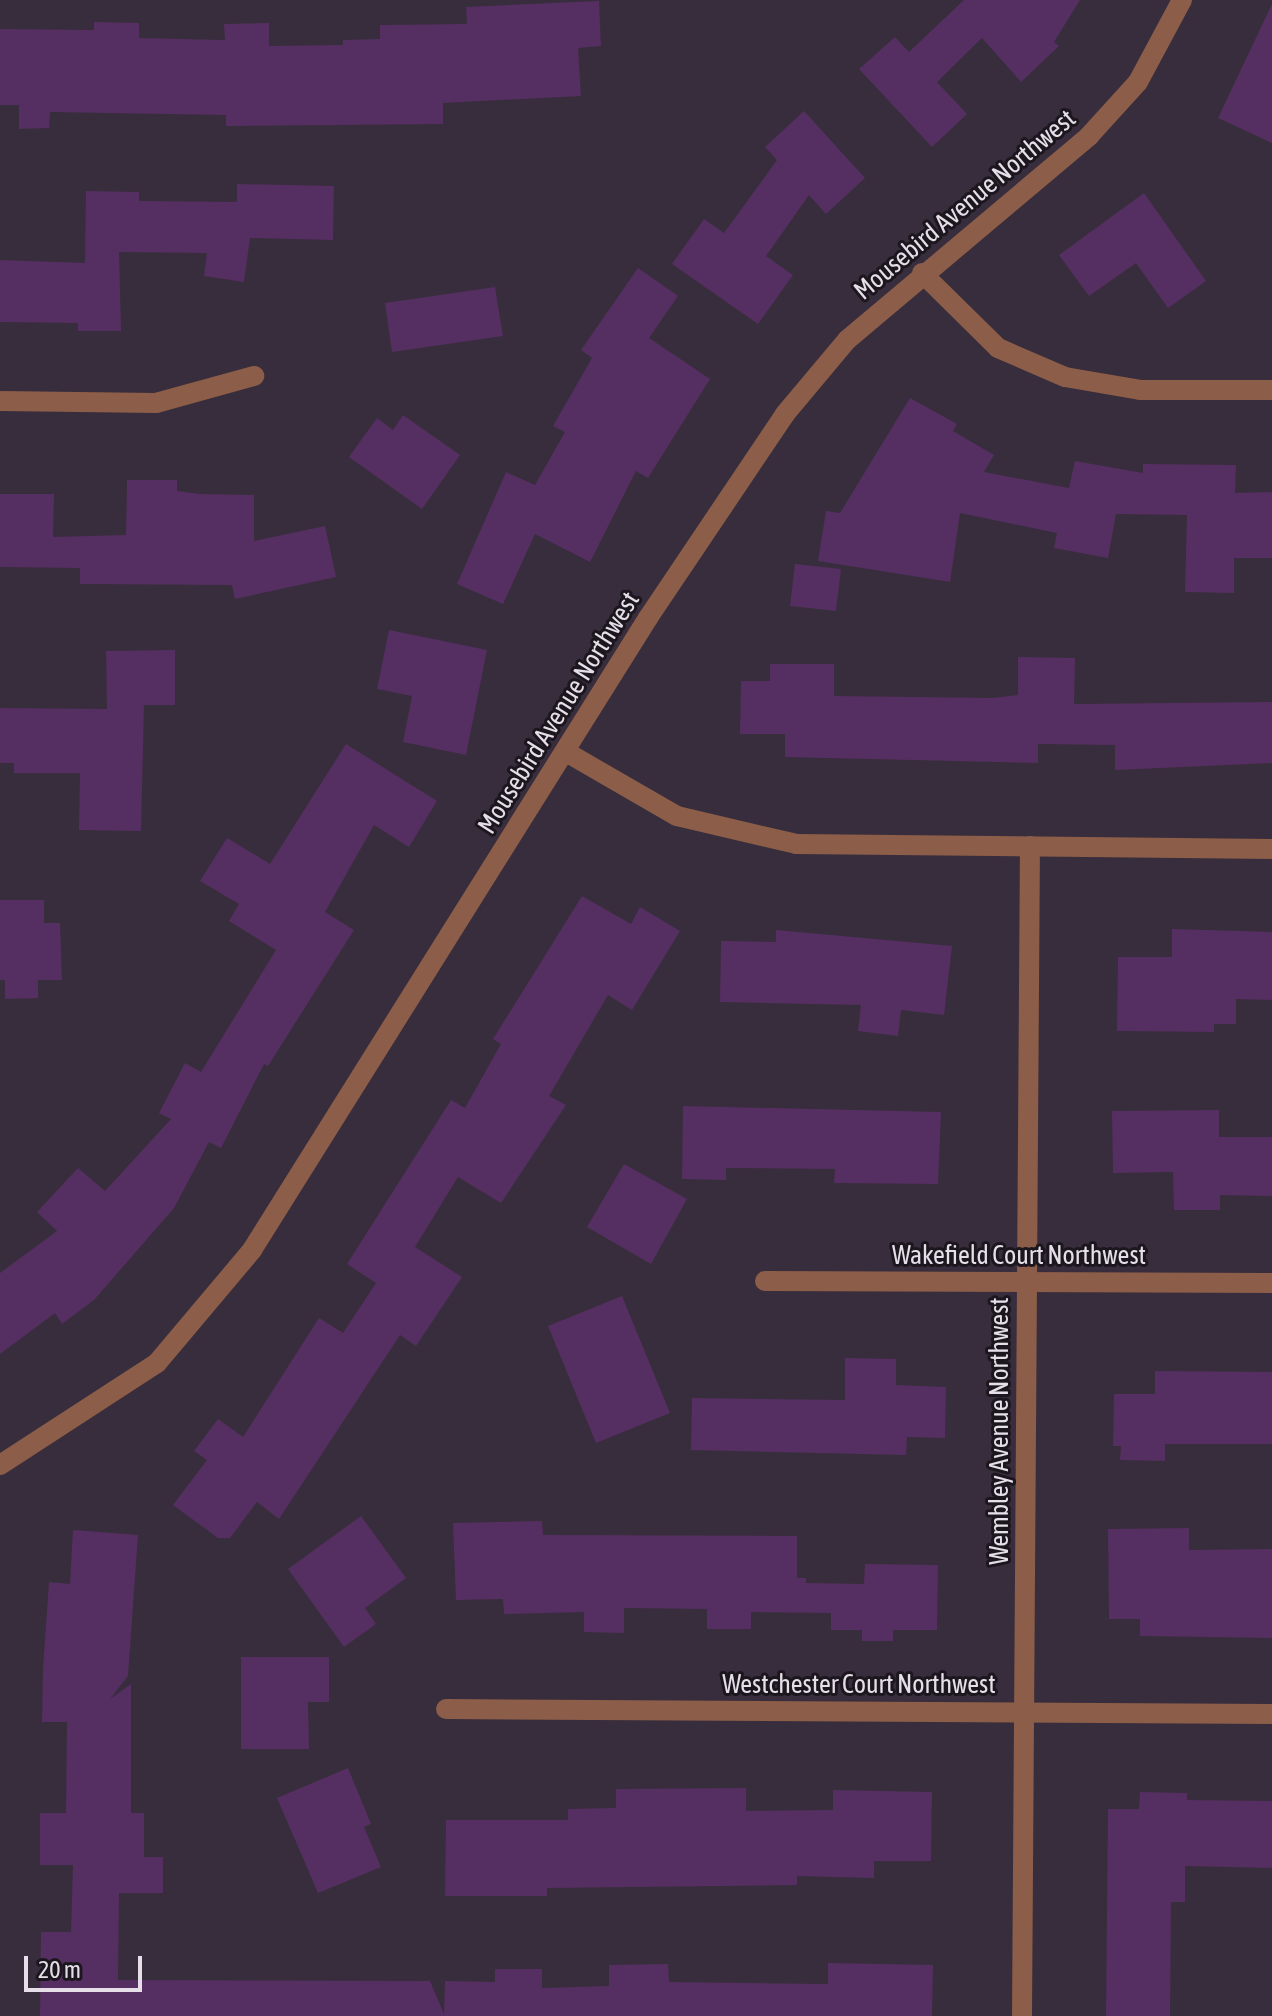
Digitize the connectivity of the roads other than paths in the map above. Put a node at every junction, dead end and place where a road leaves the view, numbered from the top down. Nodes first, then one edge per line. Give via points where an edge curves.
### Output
1 (1182, 0) edge
2 (922, 273) junction
3 (254, 376) dead end
4 (1272, 390) edge
5 (0, 401) edge
6 (566, 752) junction
7 (1030, 846) junction
8 (1272, 849) edge
9 (765, 1281) dead end
10 (1027, 1282) junction
11 (1272, 1283) edge
12 (0, 1465) edge
13 (446, 1709) dead end
14 (1024, 1712) junction
15 (1272, 1714) edge
16 (1022, 2016) edge

1 - 2 street, Mousebird Avenue Northwest via 1138,82 1089,136
2 - 4 street via 998,348 1065,377 1140,390
2 - 6 street, Mousebird Avenue Northwest via 847,340 785,414 648,618
3 - 5 street via 156,403
6 - 7 street via 677,816 796,844
6 - 12 street, Mousebird Avenue Northwest via 252,1250 157,1363
7 - 8 street
7 - 10 street, Wembley Avenue Northwest
9 - 10 street, Wakefield Court Northwest
10 - 11 street, Wakefield Court Northwest
10 - 14 street, Wembley Avenue Northwest
13 - 14 street, Westchester Court Northwest
14 - 15 street, Westchester Court Northwest
14 - 16 street, Wembley Avenue Northwest

